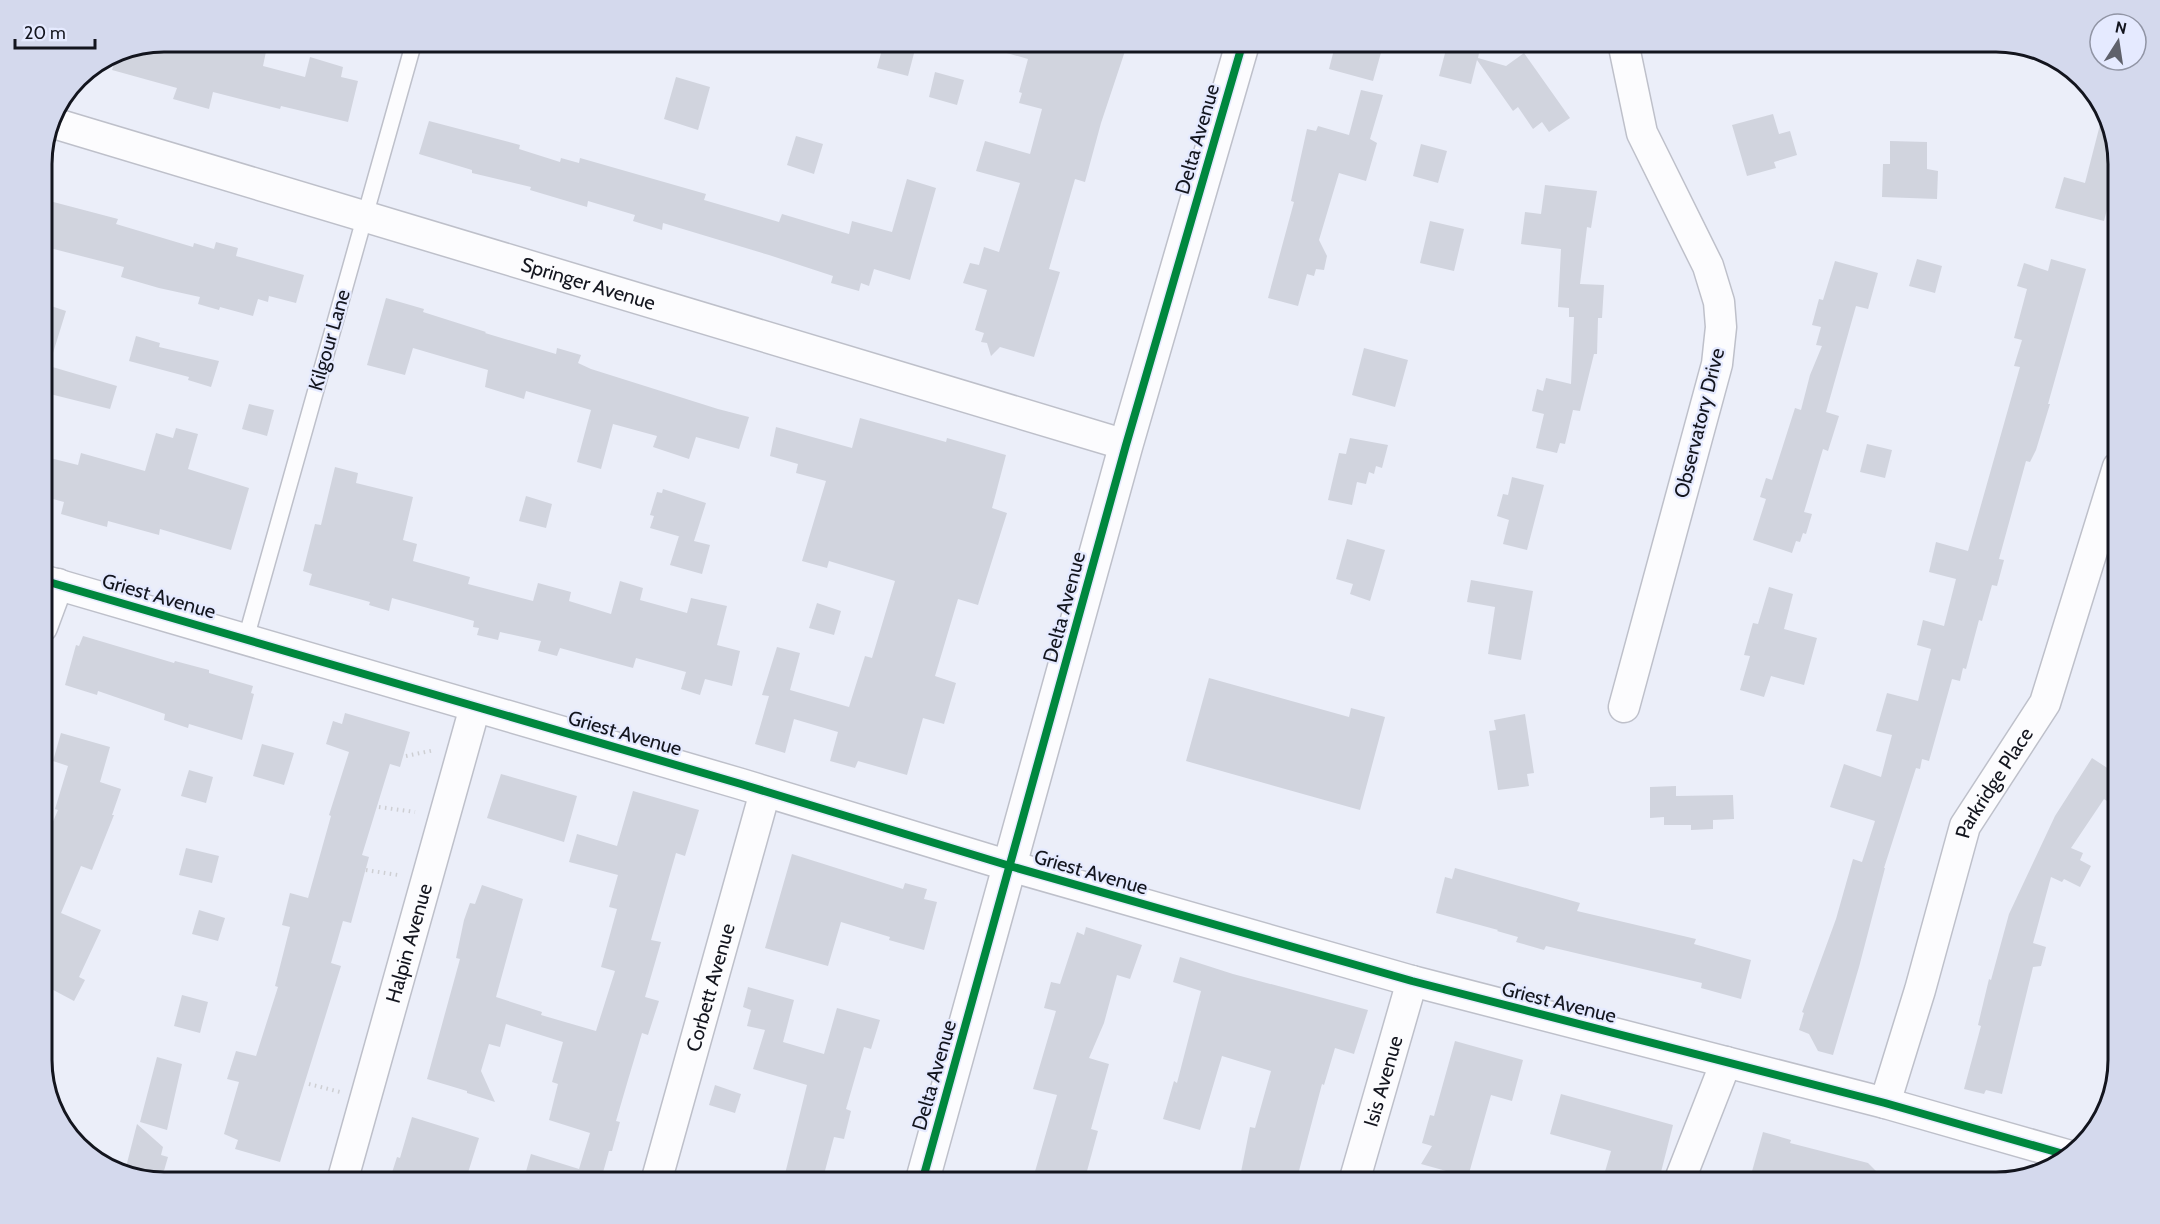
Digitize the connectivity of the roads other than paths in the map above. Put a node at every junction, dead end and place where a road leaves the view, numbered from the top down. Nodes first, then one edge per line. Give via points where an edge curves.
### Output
1 (1240, 52) edge
2 (1625, 52) edge
3 (411, 53) edge
4 (60, 125) edge
5 (365, 215) junction
6 (1126, 445) junction
7 (2107, 501) edge
8 (53, 583) edge
9 (246, 638) junction
10 (476, 706) junction
11 (1624, 707) dead end
12 (765, 792) junction
13 (1010, 866) junction
14 (1412, 981) junction
15 (1726, 1062) junction
16 (1885, 1103) junction
17 (2058, 1152) edge
18 (345, 1172) edge
19 (659, 1172) edge
20 (925, 1172) edge
21 (1357, 1172) edge
22 (1683, 1172) edge

1 - 6 street, Delta Avenue
2 - 11 street, Observatory Drive via 1642,133 1708,266 1719,302 1721,327 1717,364
3 - 5 lane, Kilgour Lane
4 - 5 street, Springer Avenue
5 - 6 street, Springer Avenue
5 - 9 lane, Kilgour Lane
6 - 13 street, Delta Avenue
7 - 16 street, Parkridge Place via 2045,703 1965,826
8 - 9 street, Griest Avenue
9 - 10 street, Griest Avenue
10 - 12 street, Griest Avenue
10 - 18 street, Halpin Avenue
12 - 13 street, Griest Avenue
12 - 19 street, Corbett Avenue
13 - 14 street, Griest Avenue
13 - 20 street, Delta Avenue
14 - 15 street, Griest Avenue
14 - 21 street, Isis Avenue
15 - 16 street, Griest Avenue
15 - 22 street
16 - 17 street, Griest Avenue

